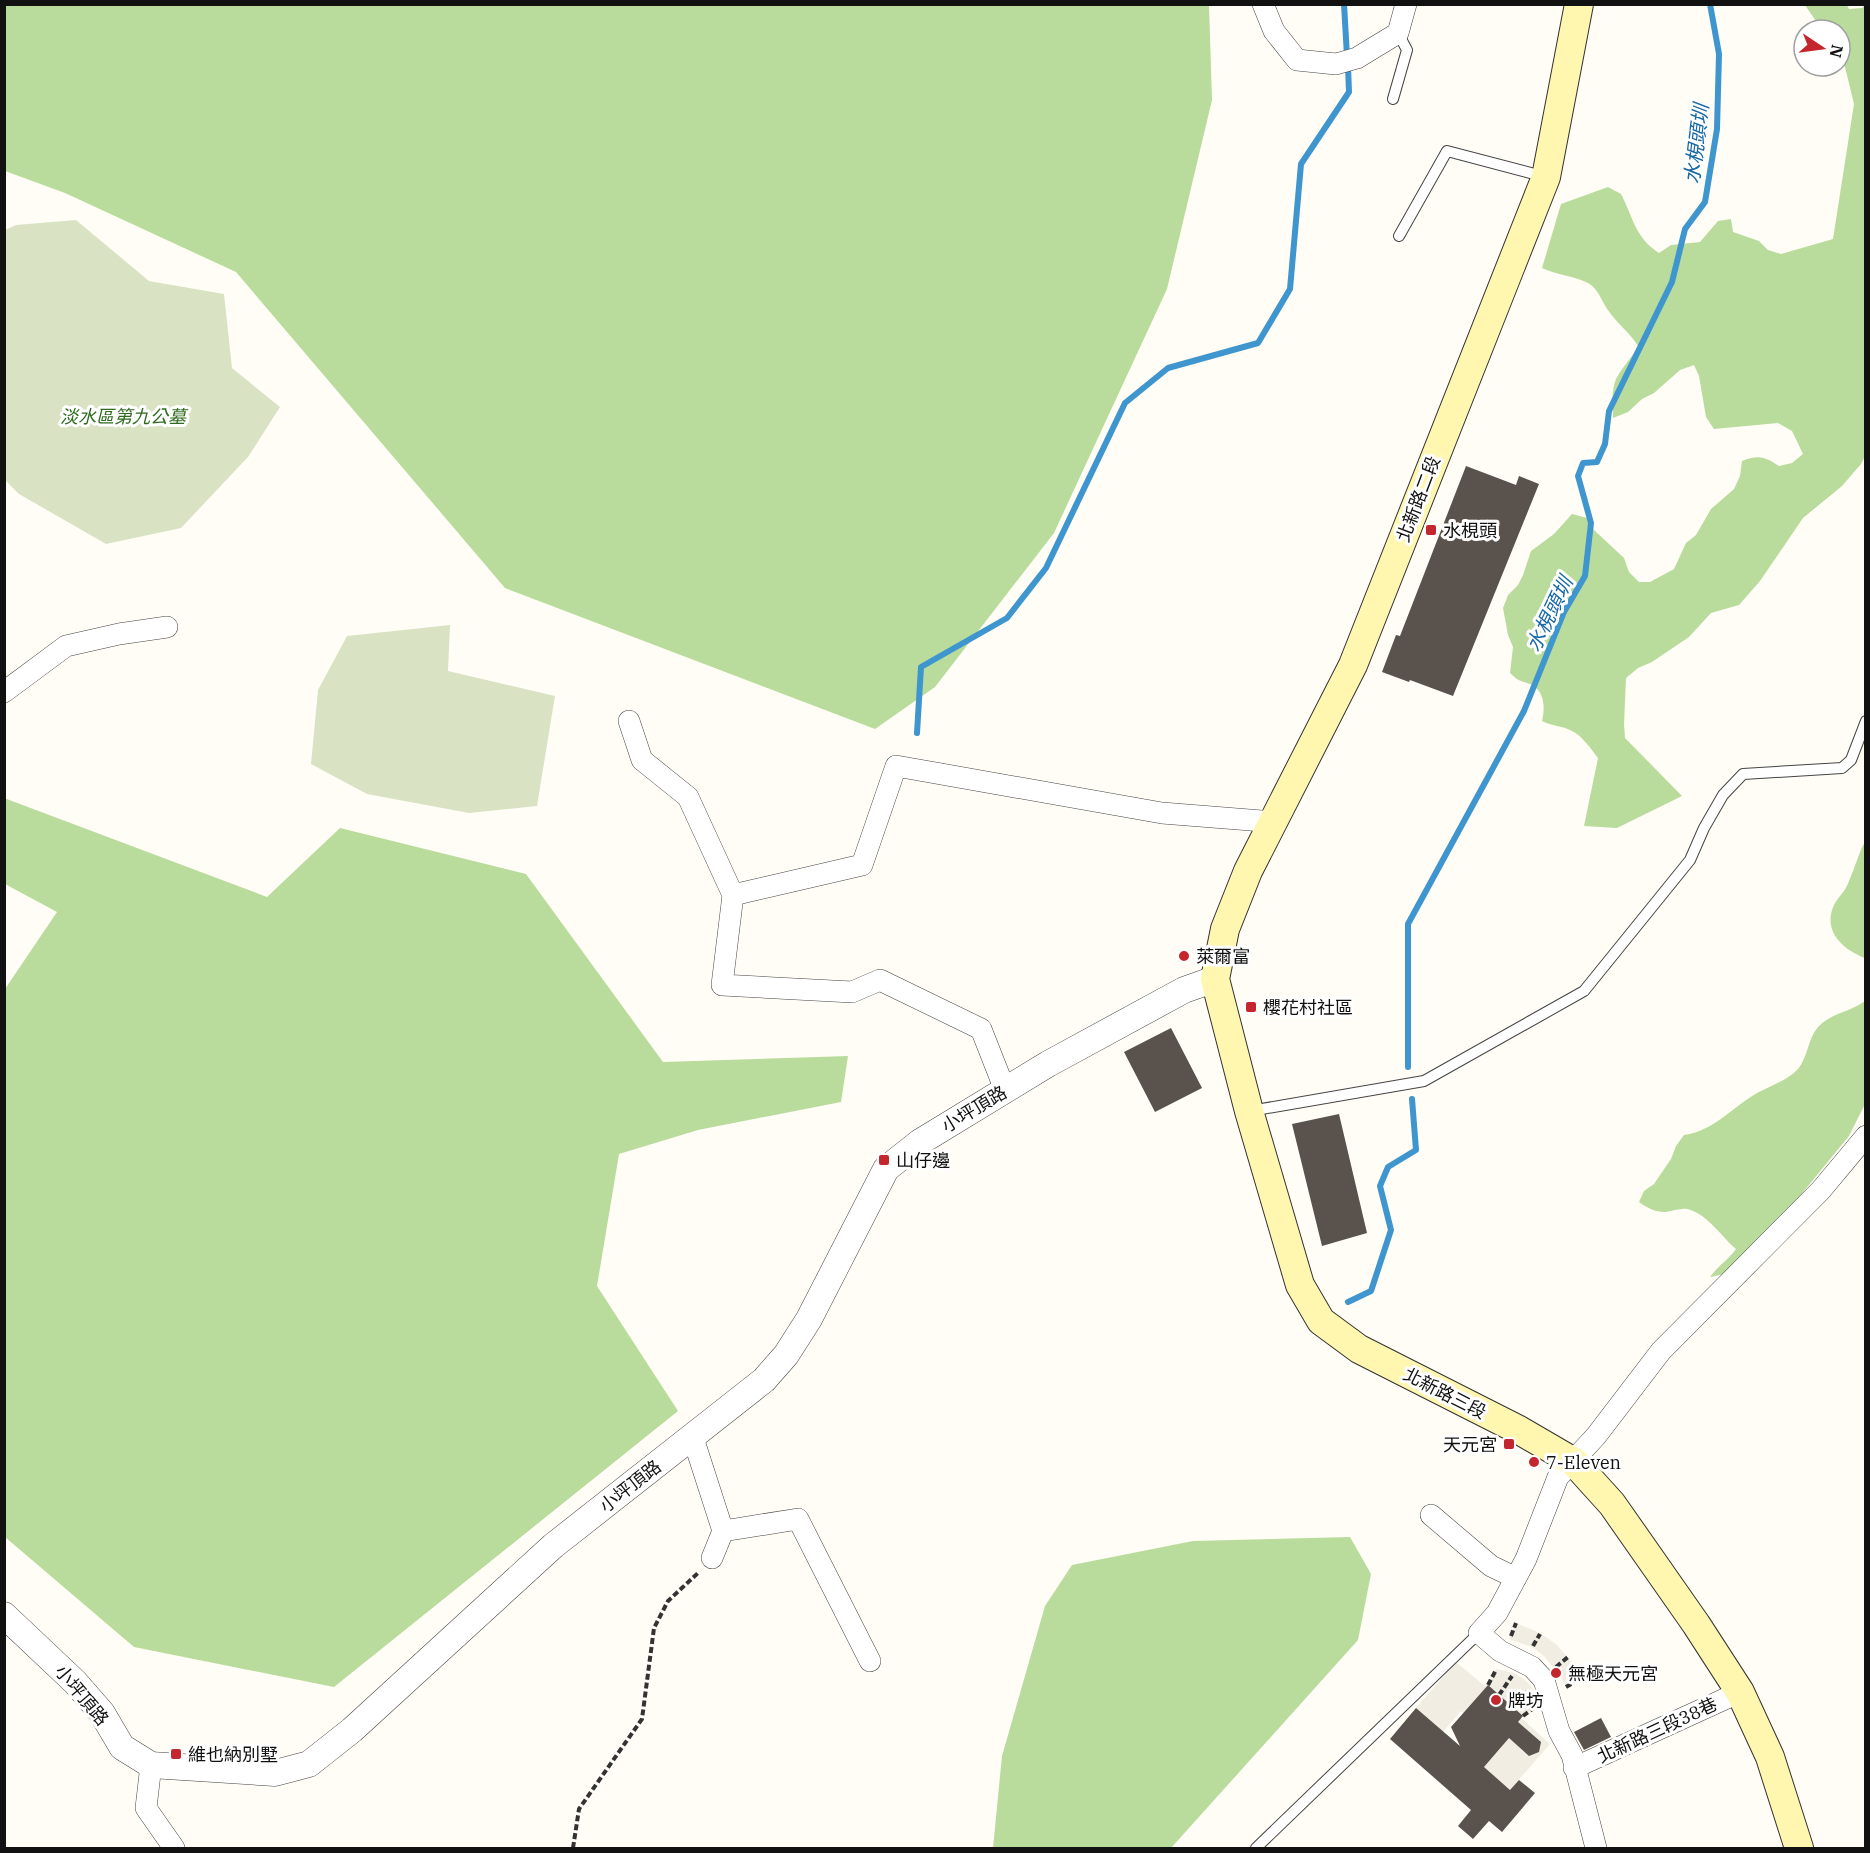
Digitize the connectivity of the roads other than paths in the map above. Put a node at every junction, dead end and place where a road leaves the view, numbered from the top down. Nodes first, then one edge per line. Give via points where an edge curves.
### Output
1 (1263, 4) edge
2 (1406, 4) edge
3 (1579, 4) edge
4 (1398, 33) junction
5 (1393, 99) dead end
6 (1546, 177) junction
7 (1399, 236) dead end
8 (167, 627) dead end
9 (4, 692) edge
10 (629, 721) dead end
11 (1866, 721) edge
12 (1274, 822) junction
13 (734, 895) junction
14 (1215, 979) junction
15 (1005, 1090) junction
16 (1249, 1111) junction
17 (1866, 1136) edge
18 (693, 1438) junction
19 (1574, 1462) junction
20 (1431, 1515) dead end
21 (723, 1531) junction
22 (712, 1558) road end
23 (1516, 1578) junction
24 (4, 1616) edge
25 (1479, 1633) junction
26 (870, 1661) dead end
27 (1740, 1692) junction
28 (152, 1764) junction
29 (1574, 1768) junction
30 (1782, 1794) junction
31 (174, 1848) edge
32 (1256, 1848) edge
33 (1596, 1848) edge
34 (1783, 1848) edge
35 (1799, 1848) edge

1 - 4 street via 1274,32 1297,60 1336,64 1358,58
2 - 4 street
3 - 6 main road, 北新路二段
4 - 5 lane via 1407,50
6 - 7 lane via 1447,151
6 - 12 main road, 北新路二段 via 1353,665
8 - 9 street via 66,646
10 - 13 street via 642,760 688,797
11 - 16 lane via 1851,760 1842,768 1743,774 1723,795 1690,860 1584,992 1424,1081
12 - 13 street via 1161,813 896,766 862,865
12 - 14 main road, 北新路二段 via 1248,871 1225,929
13 - 15 street via 722,986 852,992 880,980 981,1029
14 - 15 street, 小坪頂路 via 1184,990
14 - 16 main road, 北新路三段
15 - 18 street, 小坪頂路 via 920,1142 886,1169 814,1310 786,1355 764,1380
16 - 19 main road, 北新路三段 via 1300,1285 1322,1321 1359,1350
17 - 19 street via 1821,1190 1661,1351
18 - 21 street
18 - 28 street, 小坪頂路 via 553,1546 352,1730 309,1764 275,1773
19 - 23 street via 1558,1477
19 - 27 main road, 北新路三段 via 1612,1504
20 - 23 street via 1491,1566
21 - 22 street
21 - 26 street via 798,1519
23 - 25 street via 1497,1613
24 - 28 street, 小坪頂路 via 75,1682 102,1713 122,1747
25 - 29 street via 1500,1651 1532,1667 1544,1680
25 - 32 lane
27 - 29 street, 北新路三段38巷
27 - 30 main road, 北新路三段
28 - 31 street via 146,1808
29 - 33 street
30 - 34 main road, 北新路三段
30 - 35 main road, 北新路三段

